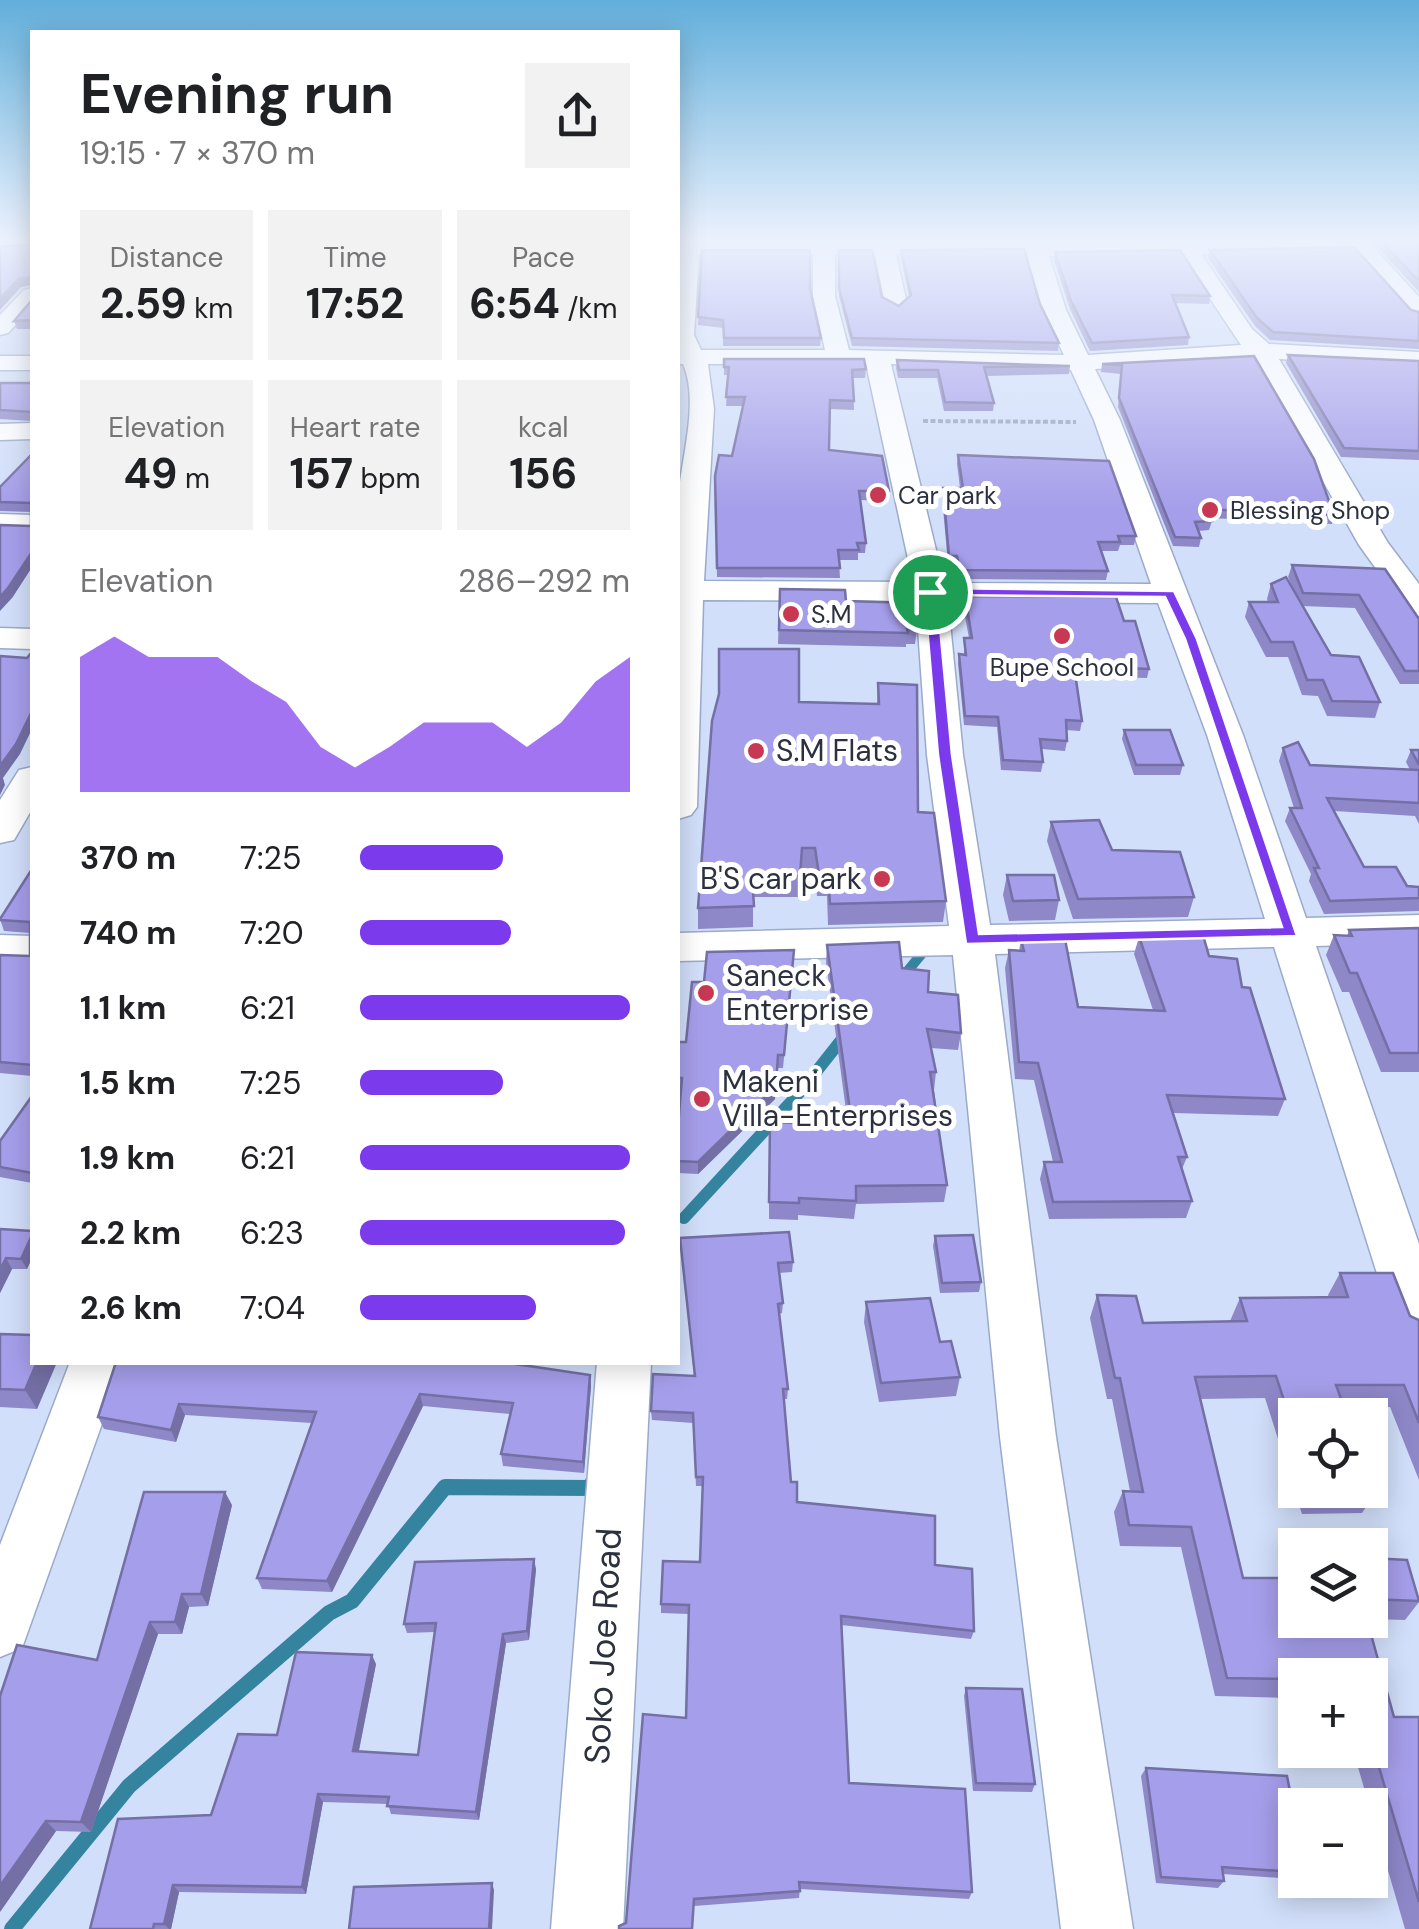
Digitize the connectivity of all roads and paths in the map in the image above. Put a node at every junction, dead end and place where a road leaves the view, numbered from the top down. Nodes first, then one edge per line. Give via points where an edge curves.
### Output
1 (682, 329) edge
2 (842, 329) edge
3 (1063, 329) edge
4 (1240, 329) edge
5 (1262, 351) junction
6 (685, 357) edge
7 (858, 357) junction
8 (1419, 359) edge
9 (0, 363) edge
10 (30, 363) edge
11 (1080, 363) junction
12 (894, 421) junction
13 (1107, 422) junction
14 (0, 432) edge
15 (30, 432) edge
16 (0, 523) edge
17 (30, 524) edge
18 (684, 590) edge
19 (1413, 590) edge
20 (930, 592) junction
21 (1170, 594) junction
22 (0, 638) edge
23 (30, 638) edge
24 (681, 657) edge
25 (680, 698) edge
26 (0, 766) edge
27 (30, 768) edge
28 (30, 781) edge
29 (0, 831) edge
30 (1419, 929) edge
31 (1292, 932) junction
32 (972, 940) junction
33 (680, 947) edge
34 (0, 949) edge
35 (30, 950) edge
36 (1419, 1321) edge
37 (96, 1365) edge
38 (624, 1365) edge
39 (0, 1626) edge
40 (587, 1929) edge
41 (1097, 1929) edge

1 - 6 street
2 - 7 street
3 - 11 street
4 - 5 street
5 - 8 street
5 - 11 street
5 - 19 street via 1374,545
6 - 7 street
6 - 18 street via 700,375 701,409
7 - 11 street
7 - 12 street
9 - 10 street
11 - 13 street
12 - 13 path
12 - 20 street
13 - 21 street
14 - 15 street
16 - 17 street
18 - 20 street
18 - 24 street
20 - 21 street
20 - 32 street
21 - 31 street
22 - 23 street
24 - 25 street
26 - 27 street
28 - 29 street
30 - 31 street
31 - 32 street
31 - 36 street
32 - 33 street
32 - 41 street via 1028,1437
34 - 35 street
37 - 39 street
38 - 40 street, Soko Joe Road

